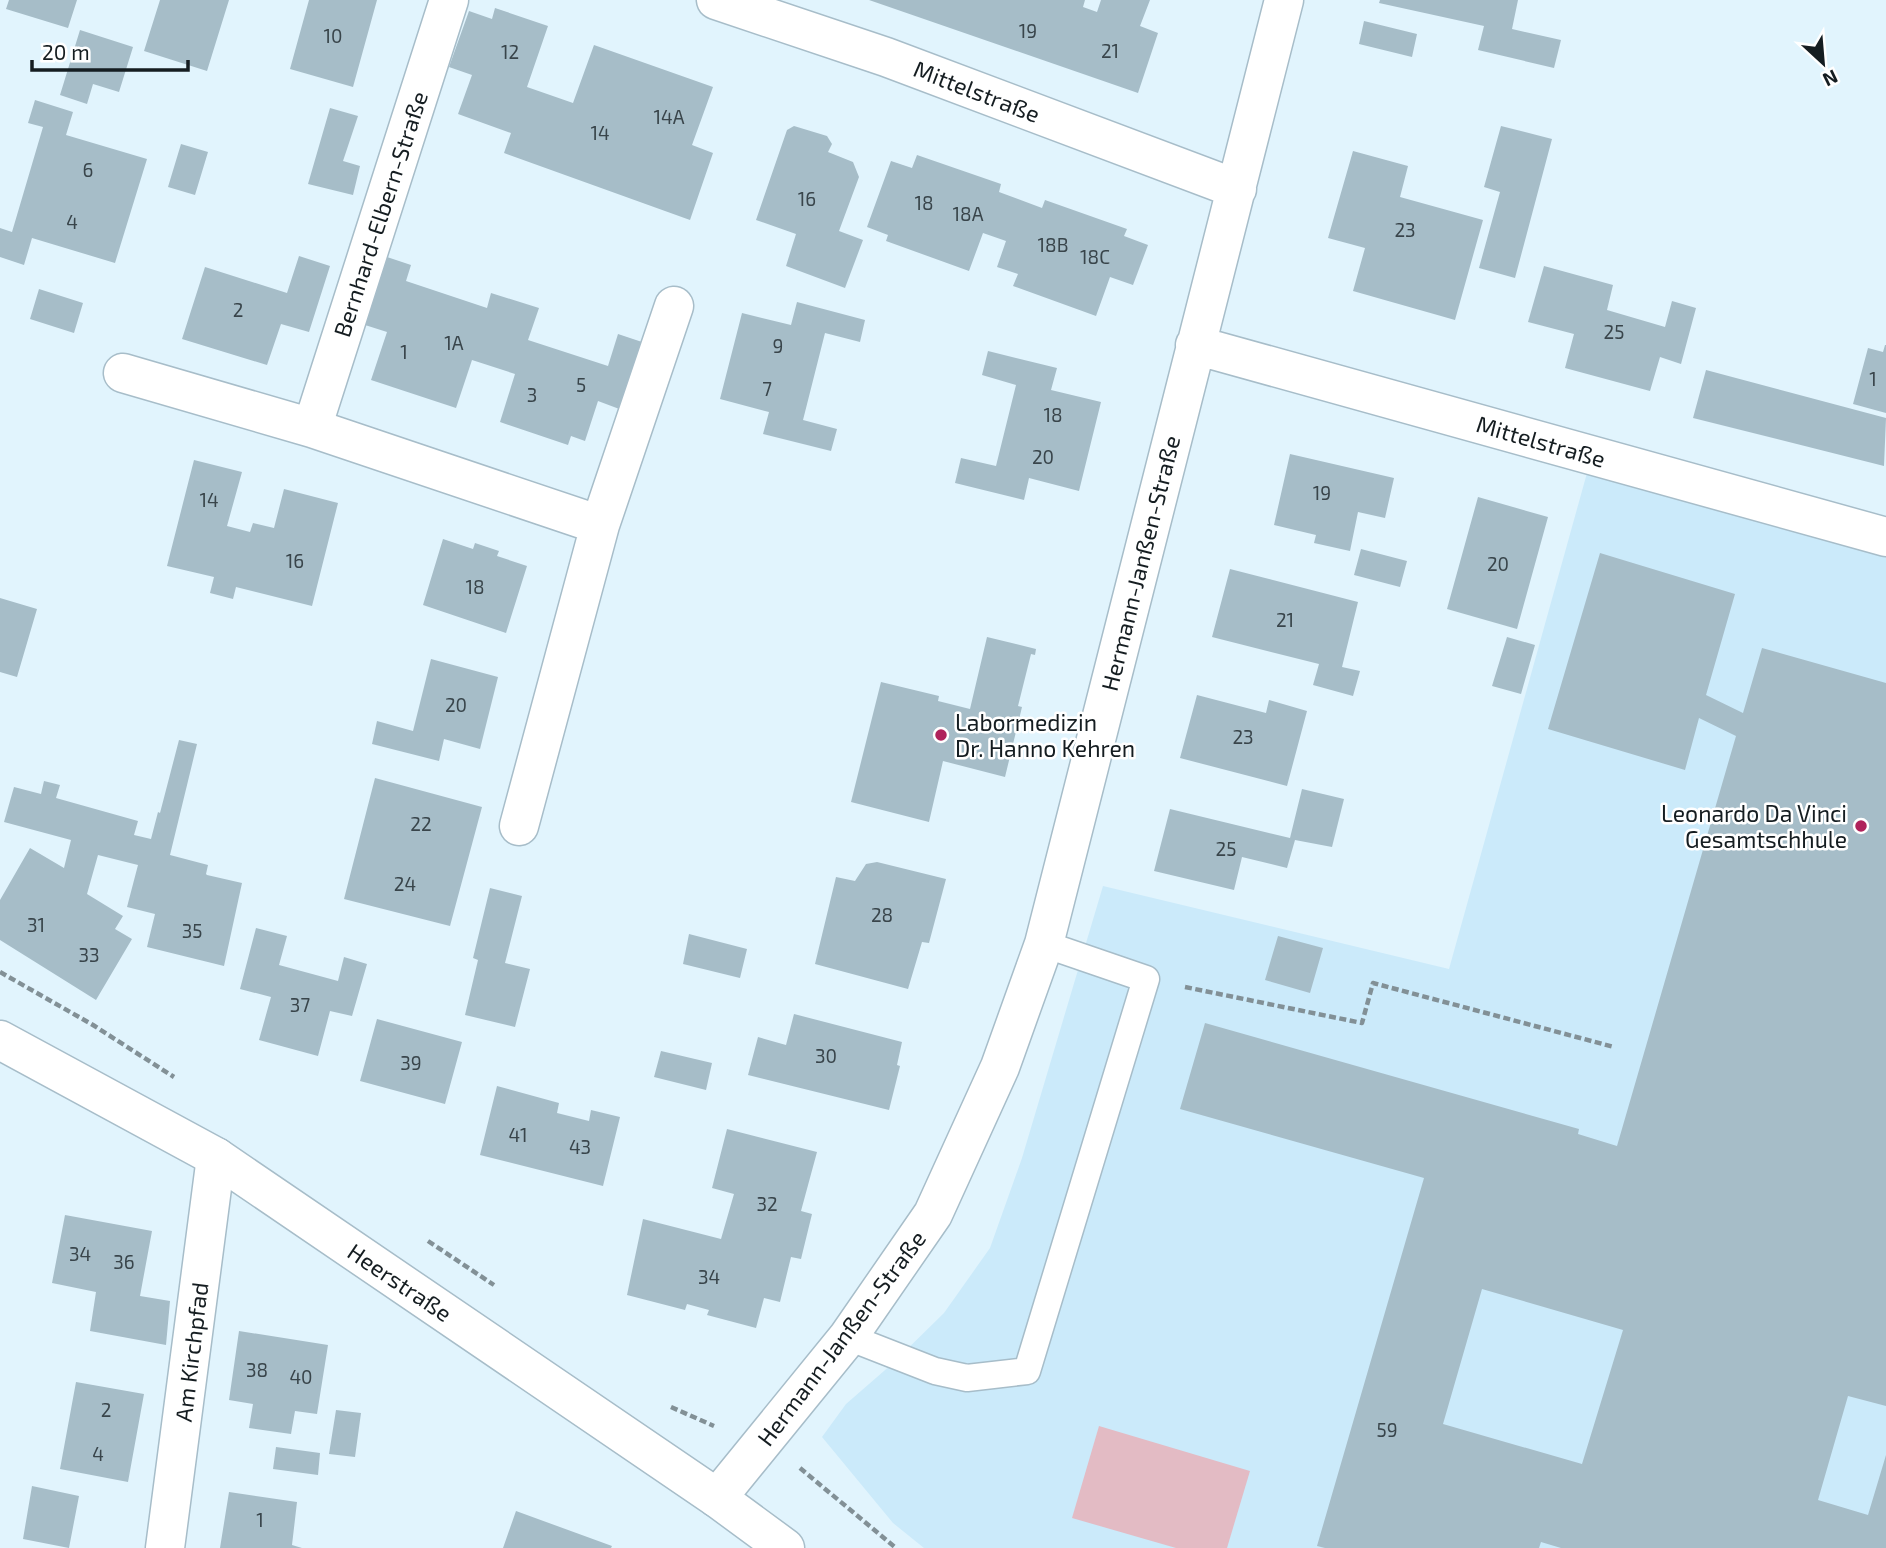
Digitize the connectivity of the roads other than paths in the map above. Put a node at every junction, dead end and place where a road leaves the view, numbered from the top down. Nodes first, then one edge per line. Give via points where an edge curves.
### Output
1 (449, 0) edge
2 (1284, 0) edge
3 (737, 4) edge
4 (1237, 189) junction
5 (674, 306) dead end
6 (1195, 345) junction
7 (123, 373) dead end
8 (312, 428) junction
9 (600, 525) junction
10 (1886, 537) edge
11 (519, 825) dead end
12 (1044, 944) junction
13 (0, 1040) edge
14 (216, 1157) junction
15 (848, 1337) junction
16 (717, 1498) junction
17 (165, 1548) edge
18 (785, 1548) edge

1 - 8 street, Bernhard-Elbern-Straße
2 - 4 street, Hermann-Janßen-Straße
3 - 4 street, Mittelstraße
4 - 6 street, Hermann-Janßen-Straße
5 - 9 street
6 - 10 street, Mittelstraße
6 - 12 street, Hermann-Janßen-Straße
7 - 8 street
8 - 9 street
9 - 11 street
12 - 15 street, Hermann-Janßen-Straße via 1000,1067 933,1214
12 - 15 lane via 1146,979 1027,1371 967,1378 935,1371
13 - 14 street, Heerstraße
14 - 16 street, Heerstraße
14 - 17 street, Am Kirchpfad
15 - 16 street, Hermann-Janßen-Straße
16 - 18 street, Heerstraße

